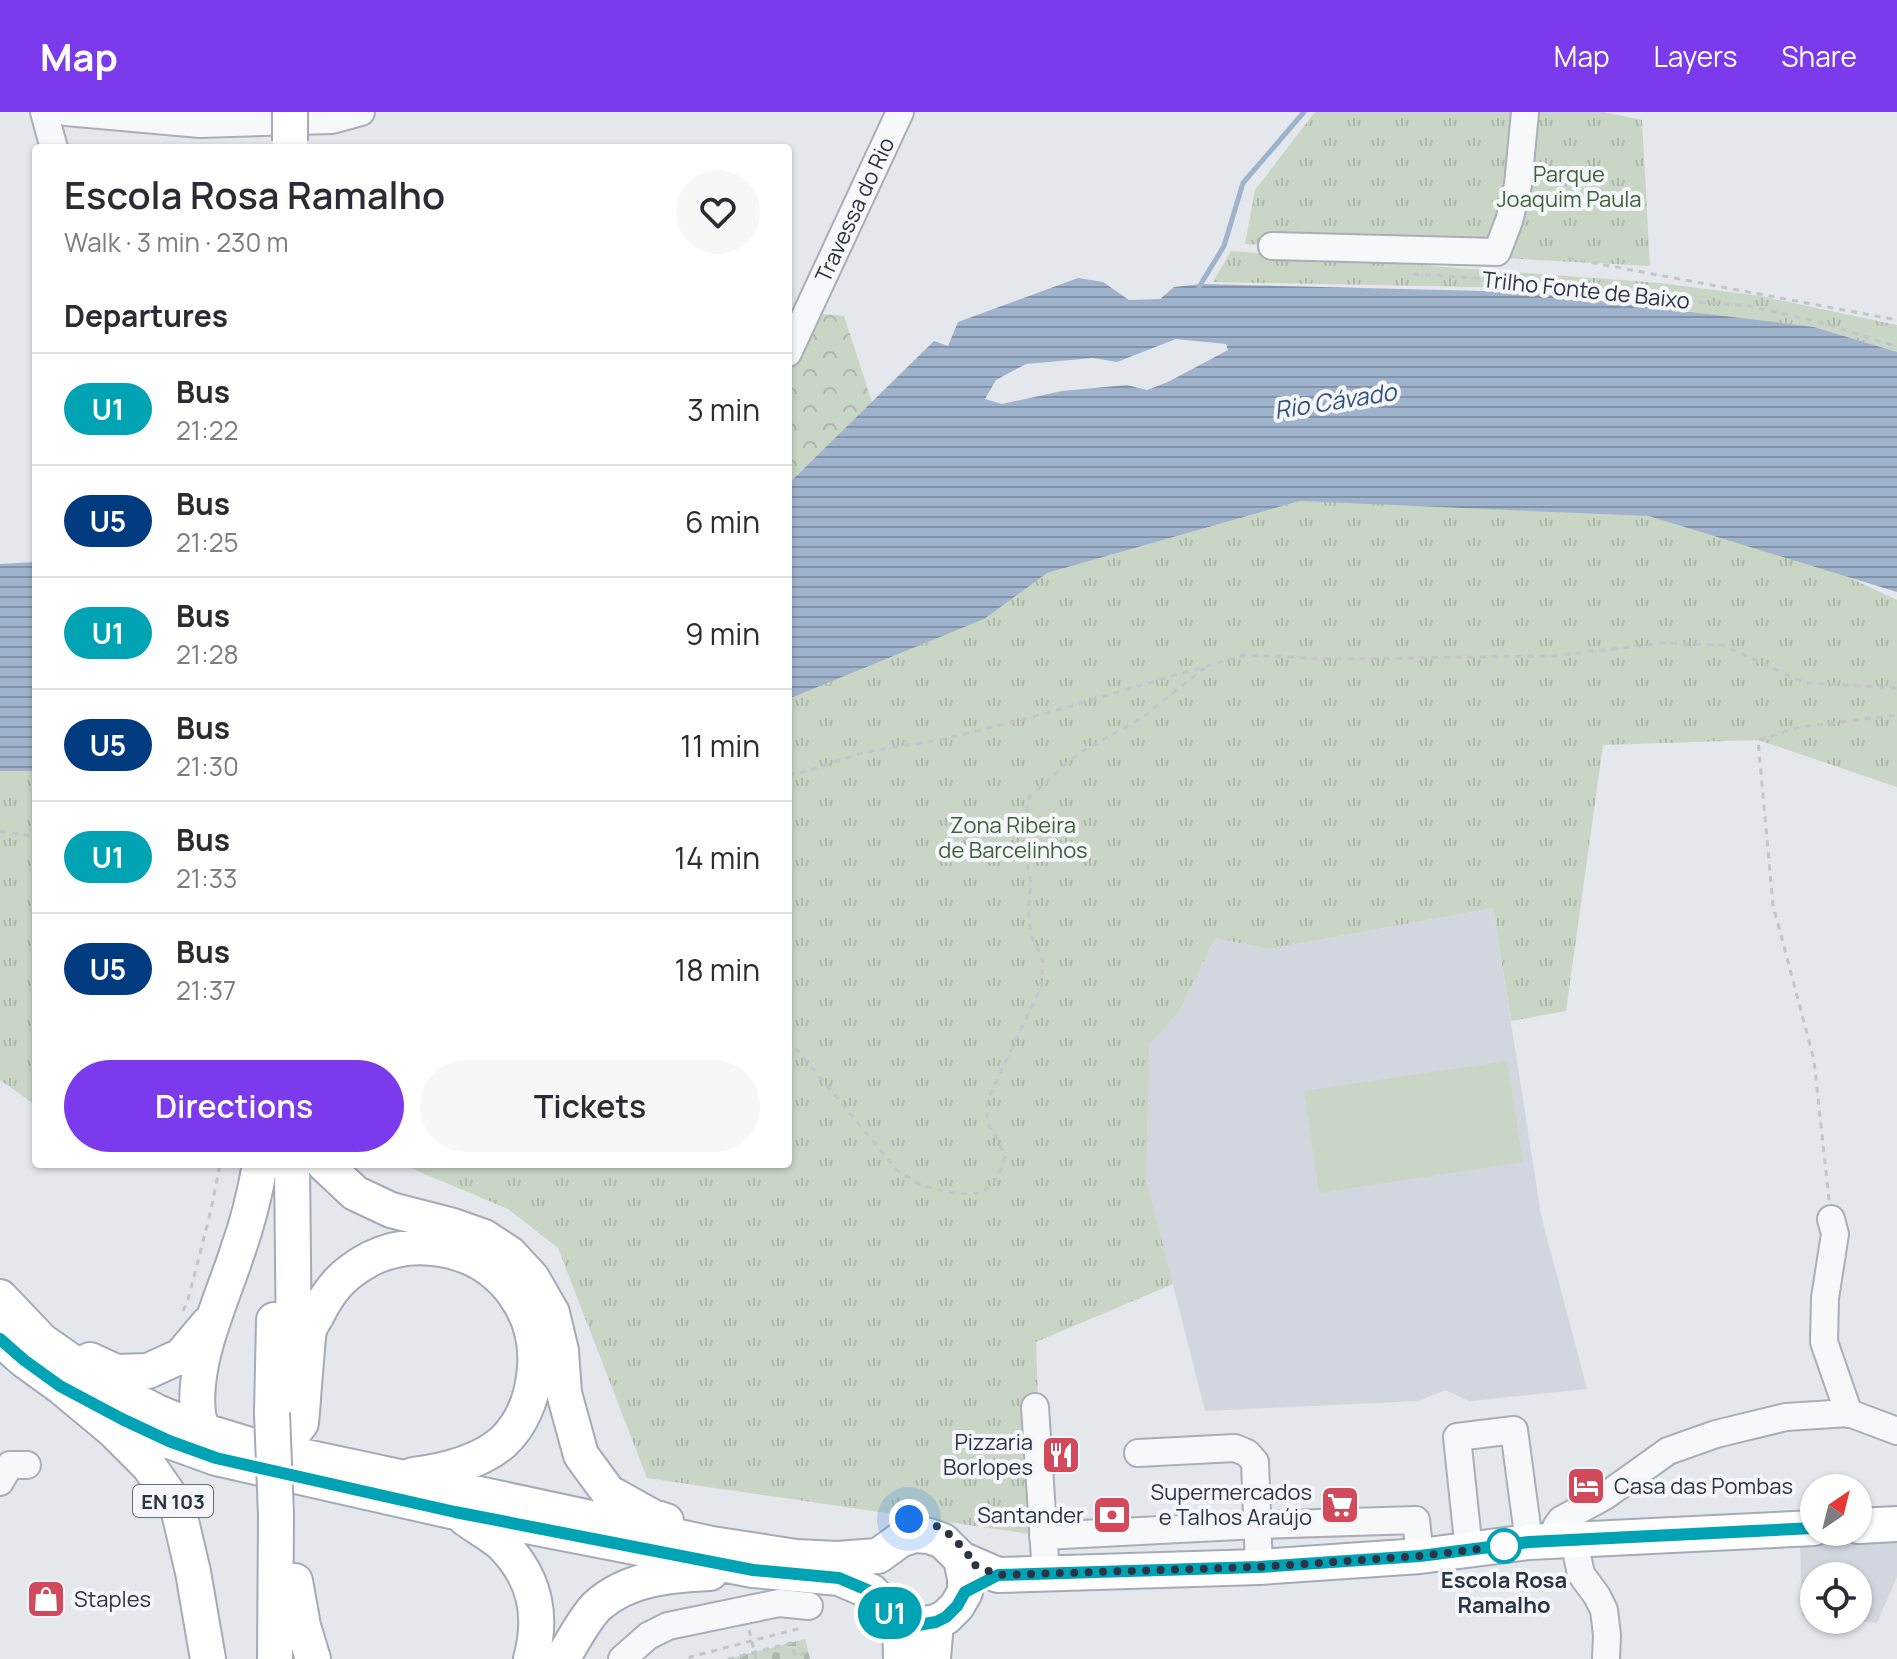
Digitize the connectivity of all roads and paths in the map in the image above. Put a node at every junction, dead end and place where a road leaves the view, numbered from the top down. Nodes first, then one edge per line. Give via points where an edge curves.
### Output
1 (44, 112) edge
2 (66, 112) edge
3 (361, 112) edge
4 (900, 112) edge
5 (1525, 112) edge
6 (53, 144) edge
7 (1272, 246) dead end
8 (1568, 258) dead end
9 (1404, 273) dead end
10 (1897, 320) edge
11 (792, 344) edge
12 (1897, 347) edge
13 (1207, 666) junction
14 (1897, 688) edge
15 (1897, 715) edge
16 (792, 774) edge
17 (0, 831) edge
18 (32, 836) edge
19 (792, 1044) edge
20 (219, 1168) edge
21 (259, 1168) edge
22 (277, 1168) edge
23 (292, 1168) edge
24 (328, 1168) edge
25 (1831, 1219) joint
26 (0, 1297) edge
27 (198, 1314) junction
28 (0, 1339) edge
29 (42, 1341) junction
30 (60, 1386) junction
31 (1035, 1407) dead end
32 (1849, 1414) junction
33 (283, 1423) junction
34 (1897, 1431) edge
35 (210, 1445) junction
36 (1138, 1453) dead end
37 (27, 1465) dead end
38 (396, 1477) junction
39 (0, 1482) edge
40 (178, 1508) junction
41 (455, 1512) junction
42 (285, 1515) junction
43 (1897, 1524) edge
44 (1258, 1525) junction
45 (1872, 1525) edge
46 (1800, 1529) edge
47 (1043, 1536) junction
48 (1551, 1542) junction
49 (712, 1544) junction
50 (1469, 1551) junction
51 (878, 1556) junction
52 (1420, 1556) junction
53 (1259, 1567) junction
54 (753, 1570) junction
55 (1046, 1574) junction
56 (963, 1576) junction
57 (295, 1581) junction
58 (872, 1592) junction
59 (805, 1617) joint
60 (900, 1620) junction
61 (936, 1622) junction
62 (752, 1641) junction
63 (755, 1652) junction
64 (630, 1656) edge
65 (208, 1659) edge
66 (275, 1659) edge
67 (294, 1659) edge
68 (313, 1659) edge
69 (531, 1659) edge
70 (562, 1659) edge
71 (690, 1659) edge
72 (728, 1659) edge
73 (756, 1659) edge
74 (806, 1659) edge
75 (901, 1659) edge
76 (933, 1659) edge
77 (1606, 1659) edge

1 - 6 street
2 - 3 street via 200,124 332,120
4 - 11 street, Travessa do Rio
5 - 7 street via 1518,185 1497,252
8 - 10 path
9 - 12 path, Trilho Fonte de Baixo via 1750,306
13 - 14 path via 1244,655 1554,656 1663,643 1722,645 1805,683
13 - 16 path via 1047,713 945,739 865,752
13 - 19 path via 1142,718 1079,753 1029,797 1022,839 1031,883 1031,935 1043,961 1041,987 987,1101 987,1123 1005,1156 998,1178 982,1193 922,1186 897,1170
15 - 25 path via 1801,727 1758,740 1773,905 1814,1060
17 - 18 path
20 - 27 path via 188,1300
21 - 27 main road via 238,1252
22 - 33 main road
23 - 33 main road
24 - 49 main road via 355,1193 391,1210 484,1237 510,1254 532,1278 552,1313 564,1393 581,1455 608,1492 653,1517 700,1532
25 - 32 street via 1835,1234 1824,1342
26 - 29 main road
27 - 29 main road via 181,1356 148,1371 116,1372
27 - 35 main road via 199,1415
28 - 30 main road
29 - 35 main road via 105,1385
30 - 35 main road via 169,1441
30 - 40 main road, EN 103 via 149,1466
31 - 47 street
32 - 34 street
32 - 48 street via 1786,1417 1668,1451 1561,1520
33 - 38 main road via 301,1423 309,1331 340,1279 386,1251 424,1246 460,1252 514,1291 529,1319 535,1343 531,1398 503,1442 477,1459
33 - 42 main road, bridge
35 - 38 main road via 250,1445
35 - 40 main road
35 - 41 main road
36 - 44 street via 1242,1450 1255,1462
37 - 39 street via 10,1465
38 - 49 main road
40 - 65 main road, EN 103
41 - 54 main road
41 - 69 main road via 501,1544 526,1576 536,1605
42 - 57 main road
42 - 66 main road
43 - 45 main road
44 - 47 street
44 - 52 street via 1416,1520
44 - 53 street
46 - 48 main road
47 - 55 street
48 - 50 main road
48 - 50 street via 1514,1430 1457,1437
48 - 77 street via 1604,1610
49 - 51 main road via 796,1557
50 - 52 main road
51 - 56 main road via 900,1540 929,1536 943,1541
51 - 58 main road
52 - 53 main road
53 - 55 main road
54 - 58 main road via 839,1578
54 - 70 main road via 666,1576 628,1586 596,1607
55 - 56 main road
56 - 61 main road via 957,1606
57 - 67 main road
57 - 68 main road
58 - 60 main road
59 - 62 path
59 - 64 street via 779,1603 668,1626 648,1636
60 - 61 main road
60 - 75 main road
61 - 76 main road
62 - 63 path
62 - 71 path
63 - 72 path
63 - 73 path
63 - 74 path via 791,1643 795,1656 805,1653

